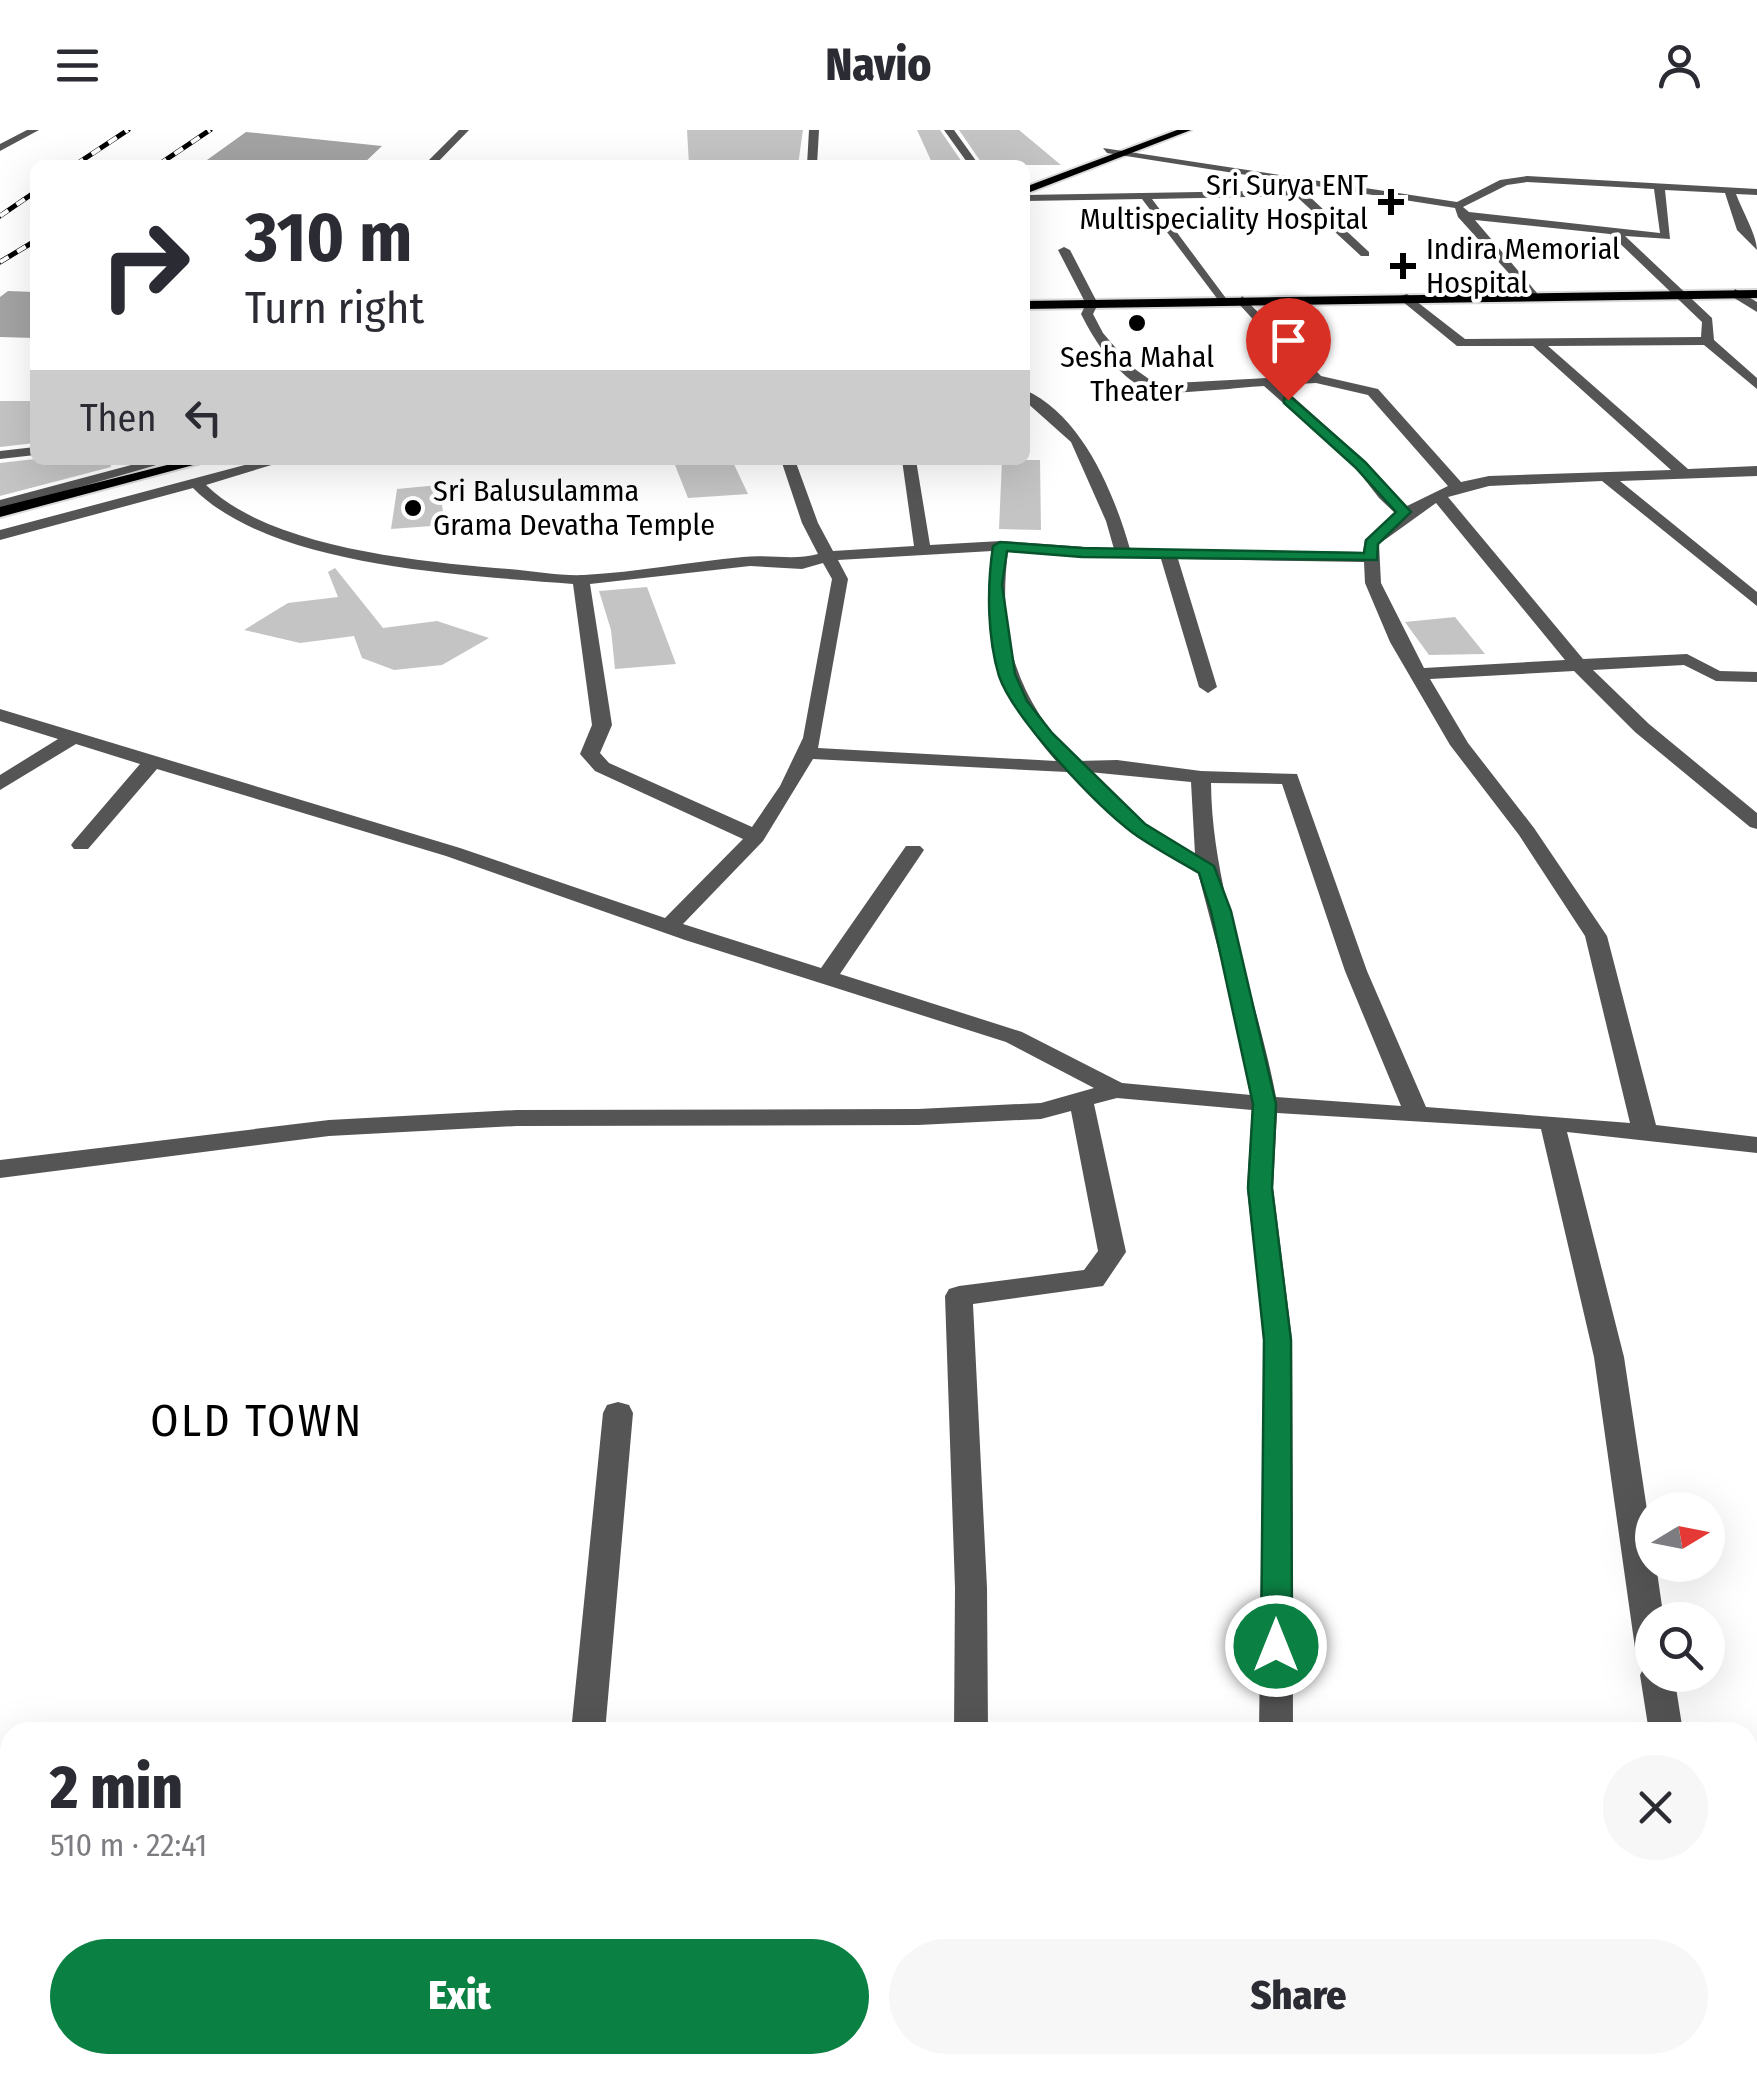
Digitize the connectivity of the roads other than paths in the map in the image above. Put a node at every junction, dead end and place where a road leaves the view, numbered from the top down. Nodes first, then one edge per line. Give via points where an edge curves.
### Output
1 (34, 130) edge
2 (464, 130) edge
3 (814, 130) edge
4 (949, 130) edge
5 (1159, 130) edge
6 (1186, 130) edge
7 (0, 148) edge
8 (1107, 150) junction
9 (1123, 153) junction
10 (434, 160) edge
11 (812, 160) edge
12 (970, 160) edge
13 (1030, 180) edge
14 (1659, 186) junction
15 (1360, 188) junction
16 (1730, 191) junction
17 (1030, 192) edge
18 (1757, 192) edge
19 (1030, 194) edge
20 (1300, 194) junction
21 (1144, 195) junction
22 (1460, 210) junction
23 (1614, 232) junction
24 (1757, 247) edge
25 (1064, 250) dead end
26 (1365, 254) dead end
27 (1684, 294) junction
28 (1735, 294) junction
29 (1757, 294) edge
30 (1533, 296) junction
31 (1402, 297) junction
32 (1242, 300) junction
33 (1222, 301) junction
34 (1092, 304) junction
35 (1030, 306) edge
36 (1757, 308) edge
37 (1706, 341) junction
38 (1537, 343) junction
39 (1316, 379) junction
40 (1268, 382) junction
41 (1757, 386) edge
42 (1030, 398) edge
43 (30, 451) edge
44 (0, 455) edge
45 (150, 465) edge
46 (184, 465) edge
47 (263, 465) edge
48 (790, 465) edge
49 (910, 465) edge
50 (1757, 471) edge
51 (1684, 473) junction
52 (1604, 476) junction
53 (196, 483) junction
54 (1447, 490) junction
55 (0, 509) edge
56 (1404, 512) junction
57 (0, 535) edge
58 (1000, 546) junction
59 (923, 549) junction
60 (1123, 553) junction
61 (1168, 554) junction
62 (829, 556) junction
63 (1371, 557) junction
64 (581, 580) junction
65 (1757, 602) edge
66 (1578, 665) junction
67 (1418, 674) junction
68 (1757, 677) edge
69 (1208, 687) dead end
70 (0, 715) edge
71 (73, 738) junction
72 (806, 753) junction
73 (152, 762) junction
74 (1072, 764) junction
75 (1201, 777) junction
76 (0, 784) edge
77 (1757, 823) edge
78 (756, 837) junction
79 (82, 845) dead end
80 (913, 850) dead end
81 (1208, 870) junction
82 (669, 926) junction
83 (826, 977) junction
84 (1117, 1090) junction
85 (1082, 1100) junction
86 (1265, 1104) junction
87 (1417, 1115) junction
88 (1552, 1122) junction
89 (1645, 1132) junction
90 (1757, 1145) edge
91 (0, 1169) edge
92 (618, 1412) dead end
93 (1645, 1602) edge
94 (1660, 1692) edge
95 (589, 1722) edge
96 (972, 1722) edge
97 (1276, 1722) edge
98 (1664, 1722) edge

1 - 7 street
2 - 10 street
3 - 11 street
4 - 12 street
5 - 8 main road
6 - 9 main road
8 - 9 street
8 - 13 main road
9 - 15 street
9 - 17 main road
14 - 16 street
14 - 22 street via 1527,179 1504,182
14 - 23 street via 1666,237
15 - 20 street
15 - 22 street
16 - 18 street
16 - 24 street via 1743,230
19 - 21 street
20 - 21 street
20 - 26 street
21 - 33 street
22 - 23 street
22 - 30 street
23 - 27 street
25 - 34 street
27 - 28 main road
27 - 30 main road
27 - 37 street via 1708,321
28 - 29 main road
28 - 36 street
30 - 31 main road
31 - 32 main road
31 - 38 street via 1462,344
32 - 33 main road
32 - 39 street
33 - 34 main road
34 - 35 main road
34 - 40 street via 1087,314 1097,334 1127,370 1153,388
37 - 38 street
37 - 41 street
38 - 51 street
39 - 40 street
39 - 54 street via 1373,392
40 - 56 street
42 - 60 street via 1077,440
43 - 44 street
45 - 55 street
46 - 55 main road
47 - 53 street
48 - 62 street
49 - 59 street
50 - 51 street
51 - 52 street
52 - 54 street
52 - 65 street
53 - 57 street
53 - 64 street via 219,506 350,555
54 - 56 street
54 - 66 street
56 - 63 street via 1371,543
58 - 59 street
58 - 60 street
58 - 74 street via 995,585 1007,674 1019,702
59 - 62 street
60 - 61 street
61 - 63 street
61 - 69 street
62 - 64 street via 802,564 750,561
62 - 72 street via 840,579
63 - 67 street via 1373,582
64 - 78 street via 602,725 590,754 602,767
66 - 67 street
66 - 68 street via 1687,660 1716,676
66 - 77 street
67 - 89 street via 1460,745 1596,936
70 - 71 street
71 - 73 street
71 - 76 street
72 - 74 street
72 - 78 street
73 - 79 street
73 - 82 street via 453,852
74 - 75 street
74 - 81 street via 1138,828
75 - 81 street
75 - 87 street via 1290,778 1356,971
78 - 82 street
80 - 83 street
81 - 86 street
82 - 83 street
83 - 84 street via 1014,1036
84 - 85 street
84 - 86 street
85 - 91 street via 1041,1110 918,1117 517,1118 329,1128
85 - 96 street via 1112,1252 1093,1279 958,1296
86 - 87 street
86 - 97 street via 1260,1188 1278,1340
87 - 88 street
88 - 89 street
88 - 93 street via 1609,1357
89 - 90 street
92 - 95 street
94 - 98 street

